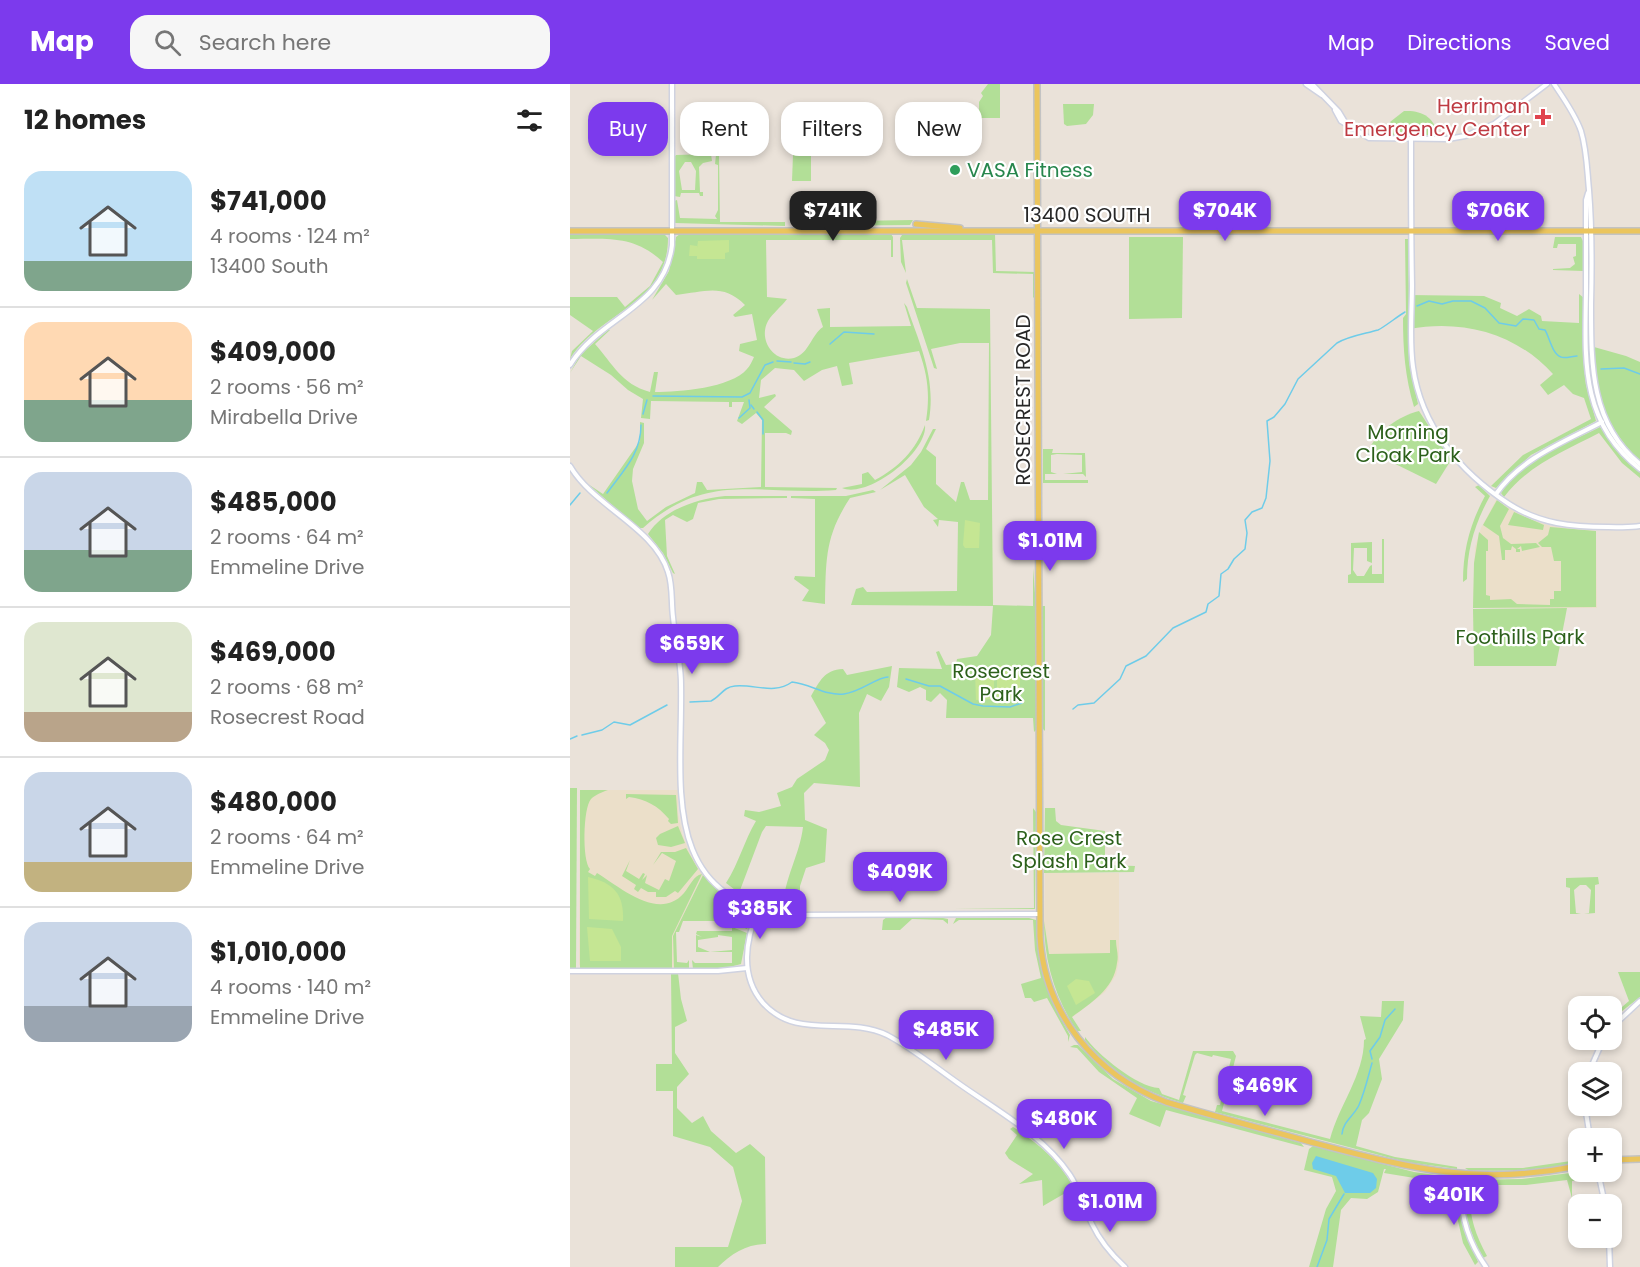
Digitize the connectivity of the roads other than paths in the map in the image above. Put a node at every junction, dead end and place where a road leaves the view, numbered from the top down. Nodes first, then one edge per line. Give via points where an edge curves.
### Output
1 (672, 84) edge
2 (1037, 84) edge
3 (1306, 84) edge
4 (1312, 84) edge
5 (1547, 84) edge
6 (1554, 84) edge
7 (1322, 95) junction
8 (1411, 140) junction
9 (916, 225) dead end
10 (672, 230) junction
11 (970, 230) junction
12 (1038, 230) junction
13 (1411, 230) junction
14 (570, 231) edge
15 (1588, 231) junction
16 (1640, 231) edge
17 (570, 364) edge
18 (1604, 421) junction
19 (1640, 464) edge
20 (570, 466) edge
21 (1640, 470) edge
22 (1496, 494) junction
23 (1640, 526) edge
24 (758, 909) junction
25 (1040, 914) junction
26 (747, 968) junction
27 (570, 970) edge
28 (1640, 1002) edge
29 (1622, 1018) edge
30 (1640, 1159) edge
31 (1622, 1160) edge
32 (1568, 1168) edge
33 (1462, 1174) junction
34 (1609, 1248) edge
35 (1125, 1267) edge
36 (1486, 1267) edge
37 (1610, 1267) edge

1 - 10 street
2 - 12 main road, ROSECREST ROAD
3 - 7 street
4 - 7 street
5 - 8 street via 1481,131 1448,139
6 - 15 street via 1573,114 1587,158
7 - 8 street via 1335,114 1359,133 1369,138
8 - 13 street
9 - 11 main road
10 - 11 main road, 13400 SOUTH
10 - 14 main road, 13400 SOUTH
10 - 17 street via 668,263 656,287 589,341
11 - 12 main road, 13400 SOUTH
12 - 13 main road, 13400 SOUTH
12 - 25 main road, ROSECREST ROAD
13 - 15 main road, 13400 SOUTH
13 - 22 street via 1413,366 1418,392 1442,442 1455,459
15 - 16 main road, 13400 SOUTH
15 - 18 street via 1592,369
15 - 18 street via 1586,367 1592,398
18 - 19 street
18 - 21 street via 1615,444
18 - 22 street via 1528,462
20 - 24 street via 588,489 652,545 667,567 681,678 681,807 686,835 698,863 714,882
22 - 23 street via 1525,513 1557,524
24 - 25 street via 790,915
24 - 26 street via 748,944
25 - 33 main road, ROSECREST ROAD via 1044,970 1061,1014 1092,1055 1133,1087 1166,1102 1293,1137 1412,1167
26 - 27 street via 702,972
26 - 35 street via 757,994 777,1015 802,1025 854,1026 885,1034 1043,1144 1070,1175 1093,1226
28 - 29 street
30 - 31 main road
32 - 33 main road, ROSECREST ROAD via 1527,1174
33 - 36 street via 1464,1222
34 - 37 street

